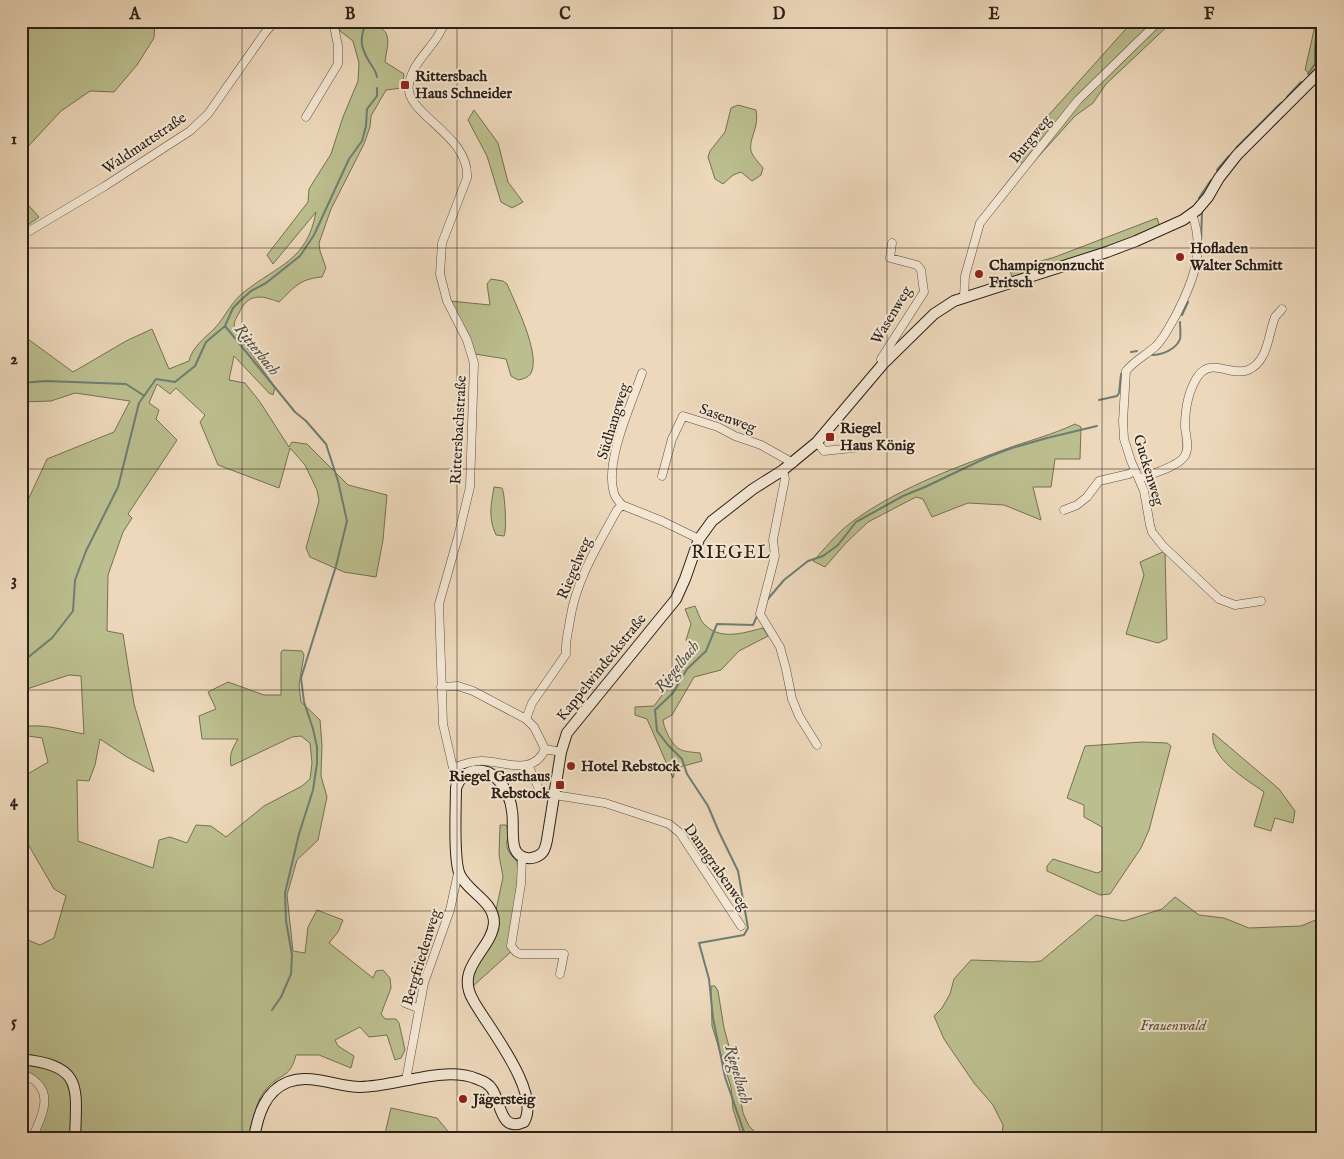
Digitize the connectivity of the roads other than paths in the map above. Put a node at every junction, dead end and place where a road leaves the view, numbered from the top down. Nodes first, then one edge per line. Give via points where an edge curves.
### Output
1 (275, 21) edge
2 (333, 21) edge
3 (445, 21) edge
4 (1158, 21) edge
5 (1323, 69) edge
6 (306, 117) dead end
7 (1192, 214) junction
8 (21, 236) edge
9 (892, 243) dead end
10 (964, 298) junction
11 (1282, 309) dead end
12 (884, 364) junction
13 (642, 373) dead end
14 (817, 442) junction
15 (882, 445) dead end
16 (793, 462) junction
17 (783, 470) junction
18 (1135, 470) junction
19 (662, 476) dead end
20 (1139, 479) junction
21 (622, 505) junction
22 (1064, 510) dead end
23 (699, 539) junction
24 (1260, 602) dead end
25 (441, 687) junction
26 (526, 718) junction
27 (817, 746) dead end
28 (545, 749) junction
29 (561, 752) junction
30 (528, 764) junction
31 (453, 768) junction
32 (456, 788) junction
33 (554, 795) junction
34 (522, 857) junction
35 (458, 873) junction
36 (741, 926) dead end
37 (560, 974) dead end
38 (405, 1003) dead end
39 (418, 1008) junction
40 (21, 1059) edge
41 (21, 1072) edge
42 (406, 1080) junction
43 (32, 1138) edge
44 (75, 1138) edge
45 (254, 1138) edge

1 - 8 street, Waldmattstraße via 208,114 190,131
2 - 6 street via 338,64
3 - 25 street, Rittersbachstraße via 440,34 416,65 408,91 418,108 454,141 468,171 442,243 440,274 455,318 467,340 475,380 470,487 439,604
4 - 10 street, Burgweg via 1078,100 980,223 965,276
5 - 7 street, Kappelwindeckstraße via 1237,155
7 - 10 street, Kappelwindeckstraße via 1136,241
7 - 18 street, Guckenweg via 1197,247 1190,286 1162,338 1126,371 1124,439
9 - 12 street, Wasenweg via 890,258 917,265 921,270 924,292 887,348 881,359
10 - 12 street, Kappelwindeckstraße via 934,314
11 - 20 street via 1276,315 1263,357 1254,366 1246,371 1213,366 1199,374 1187,398 1187,449 1184,457 1164,470
12 - 14 street, Kappelwindeckstraße
13 - 21 street, Südhangweg via 613,458 612,483 616,499
14 - 15 street via 824,451
14 - 16 street, Kappelwindeckstraße
16 - 17 street, Kappelwindeckstraße
16 - 19 street, Sasenweg via 718,427 683,416 672,439
17 - 23 street, Kappelwindeckstraße via 722,512
17 - 27 street via 785,479 773,540 775,556 760,614 780,646 792,699
18 - 20 street, Guckenweg
18 - 22 street via 1099,481 1082,501
20 - 24 street, Guckenweg via 1152,532 1163,546 1224,602
21 - 23 street
21 - 26 street, Riegelweg via 590,559 571,610 565,640 566,654 532,702
23 - 29 street, Kappelwindeckstraße via 676,599 572,726
25 - 26 street via 458,686
25 - 31 street, Rittersbachstraße via 443,724
26 - 28 street
28 - 29 street
28 - 30 street via 538,760
29 - 33 street, Kappelwindeckstraße
30 - 31 street via 514,766 484,761 467,762
30 - 33 street via 538,789
31 - 32 street, Rittersbachstraße
32 - 34 street via 464,775 472,772 487,771 499,780 510,801 513,845
32 - 35 street
33 - 34 street, Kappelwindeckstraße via 545,848 535,857
33 - 36 street, Danngrabenweg via 605,804 669,824 680,833
34 - 37 street via 511,946 520,954 564,954
35 - 39 street, Bergfriedenweg via 450,910
35 - 42 street via 492,912 493,929 472,964 469,990 520,1079 527,1102 526,1117 519,1124 508,1122 492,1088 476,1078 458,1075
38 - 39 street
39 - 42 street, Bergfriedenweg
40 - 44 street via 54,1065 72,1081 76,1104
41 - 43 street via 37,1082 44,1096 45,1105
42 - 45 street via 358,1087 317,1080 288,1082 270,1094 265,1102

